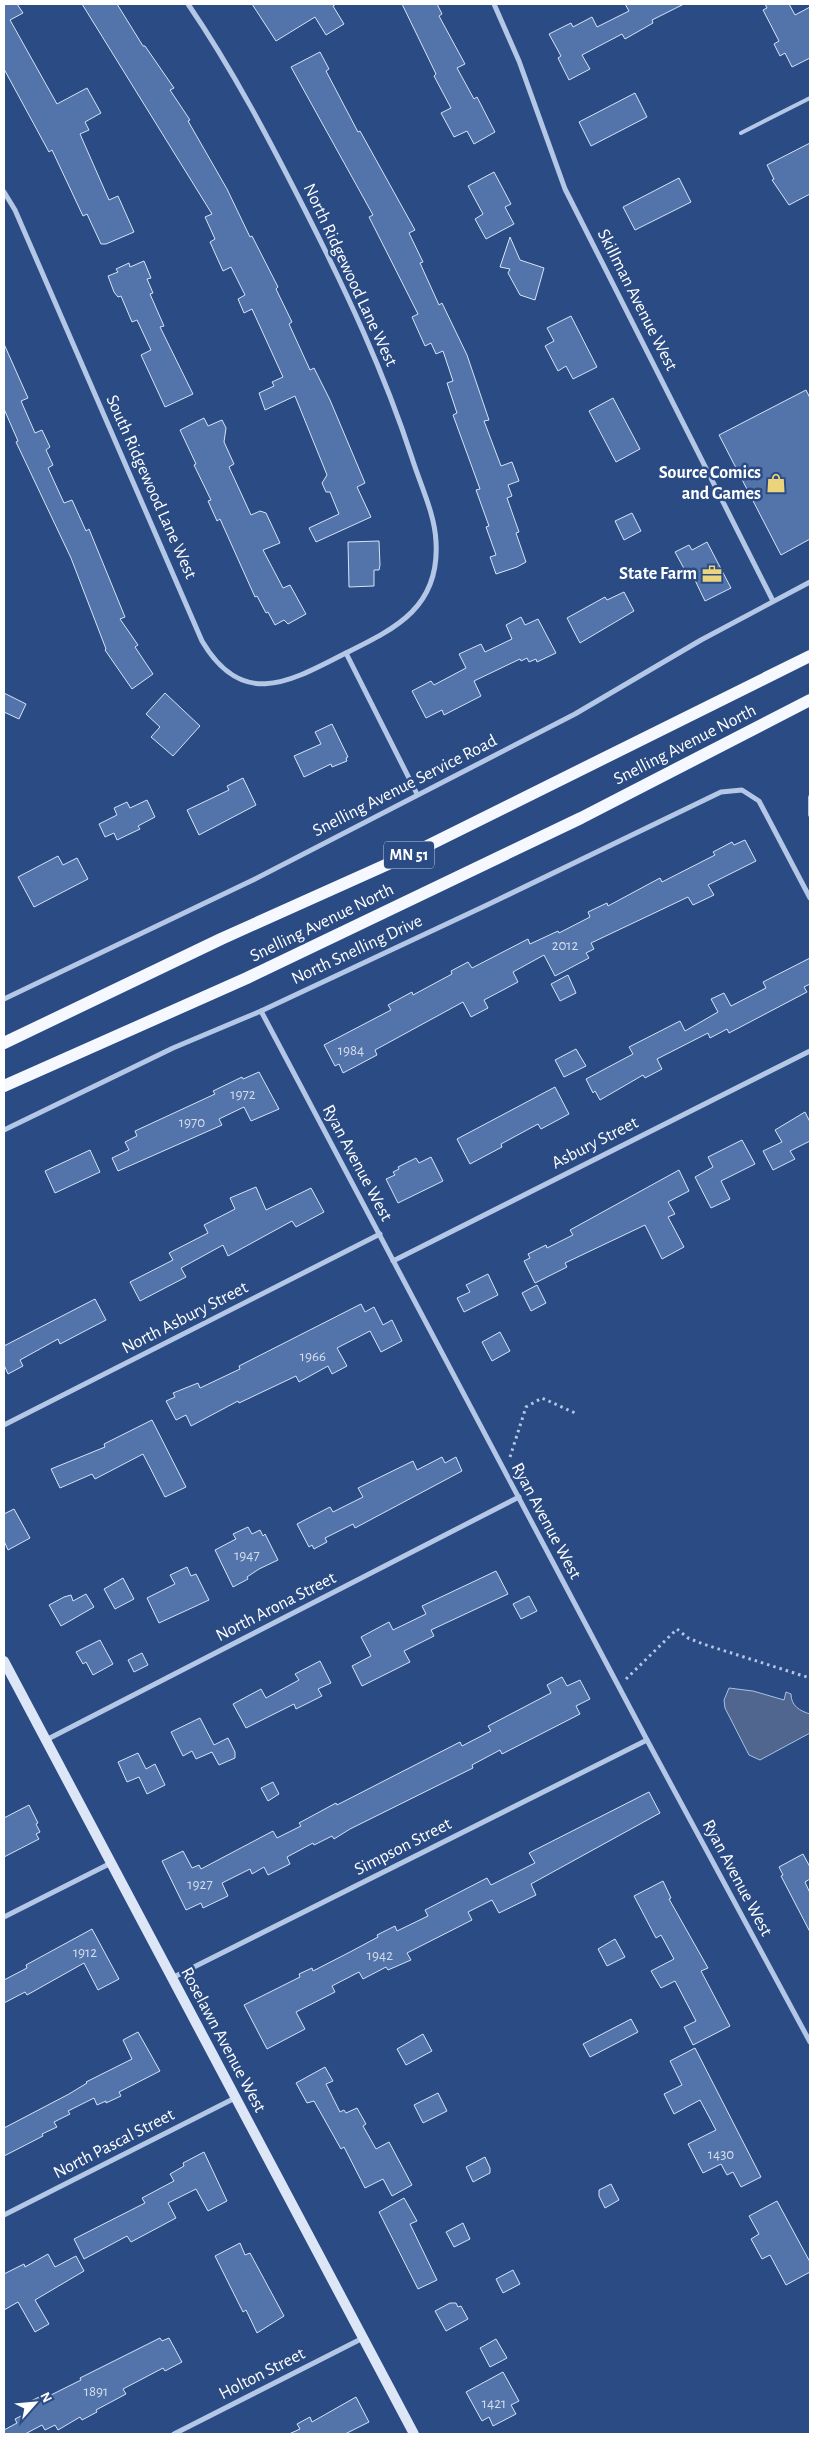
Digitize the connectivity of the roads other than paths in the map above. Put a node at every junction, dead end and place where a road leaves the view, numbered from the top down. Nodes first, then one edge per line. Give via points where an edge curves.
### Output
1 (188, 4) edge
2 (494, 4) edge
3 (810, 98) edge
4 (741, 133) dead end
5 (4, 192) edge
6 (810, 582) edge
7 (773, 600) junction
8 (346, 653) junction
9 (810, 656) edge
10 (810, 700) edge
11 (417, 794) junction
12 (810, 797) edge
13 (810, 815) edge
14 (810, 898) edge
15 (4, 999) edge
16 (261, 1011) junction
17 (4, 1043) edge
18 (810, 1051) edge
19 (4, 1086) edge
20 (4, 1130) edge
21 (380, 1234) junction
22 (393, 1261) junction
23 (4, 1425) edge
24 (518, 1497) junction
25 (4, 1661) edge
26 (46, 1740) junction
27 (647, 1740) junction
28 (111, 1863) junction
29 (4, 1917) edge
30 (172, 1978) junction
31 (810, 2042) edge
32 (236, 2097) junction
33 (4, 2215) edge
34 (363, 2338) junction
35 (174, 2434) edge
36 (414, 2434) edge

1 - 8 street, North Ridgewood Lane West via 258,118 352,302 400,421 434,530 436,558 433,578 414,612 399,625
2 - 7 street, Skillman Avenue West via 519,60 565,189
3 - 4 lane
5 - 8 street, South Ridgewood Lane West via 15,210 212,658 238,678 263,684 282,683 301,676
6 - 7 street, Snelling Avenue Service Road
7 - 11 street, Snelling Avenue Service Road via 576,714
8 - 11 street
9 - 17 main road, Snelling Avenue North / MN 51 via 417,851 221,939
10 - 19 main road, Snelling Avenue North / MN 51 via 581,818 247,978
11 - 15 street, Snelling Avenue Service Road via 253,880
12 - 13 lane
14 - 16 street, North Snelling Drive via 758,801 742,790 721,792
16 - 20 street, North Snelling Drive via 173,1048
16 - 21 street, Ryan Avenue West
18 - 22 street, Asbury Street
21 - 22 street, Ryan Avenue West
21 - 23 street, North Asbury Street
22 - 24 street, Ryan Avenue West
24 - 26 street, North Arona Street
24 - 27 street, Ryan Avenue West
25 - 26 street, Roselawn Avenue West
26 - 28 street, Roselawn Avenue West
27 - 30 street, Simpson Street
27 - 31 street, Ryan Avenue West
28 - 29 street
28 - 30 street, Roselawn Avenue West
30 - 32 street, Roselawn Avenue West
32 - 33 street, North Pascal Street
32 - 34 street, Roselawn Avenue West
34 - 35 street, Holton Street
34 - 36 street, Roselawn Avenue West

